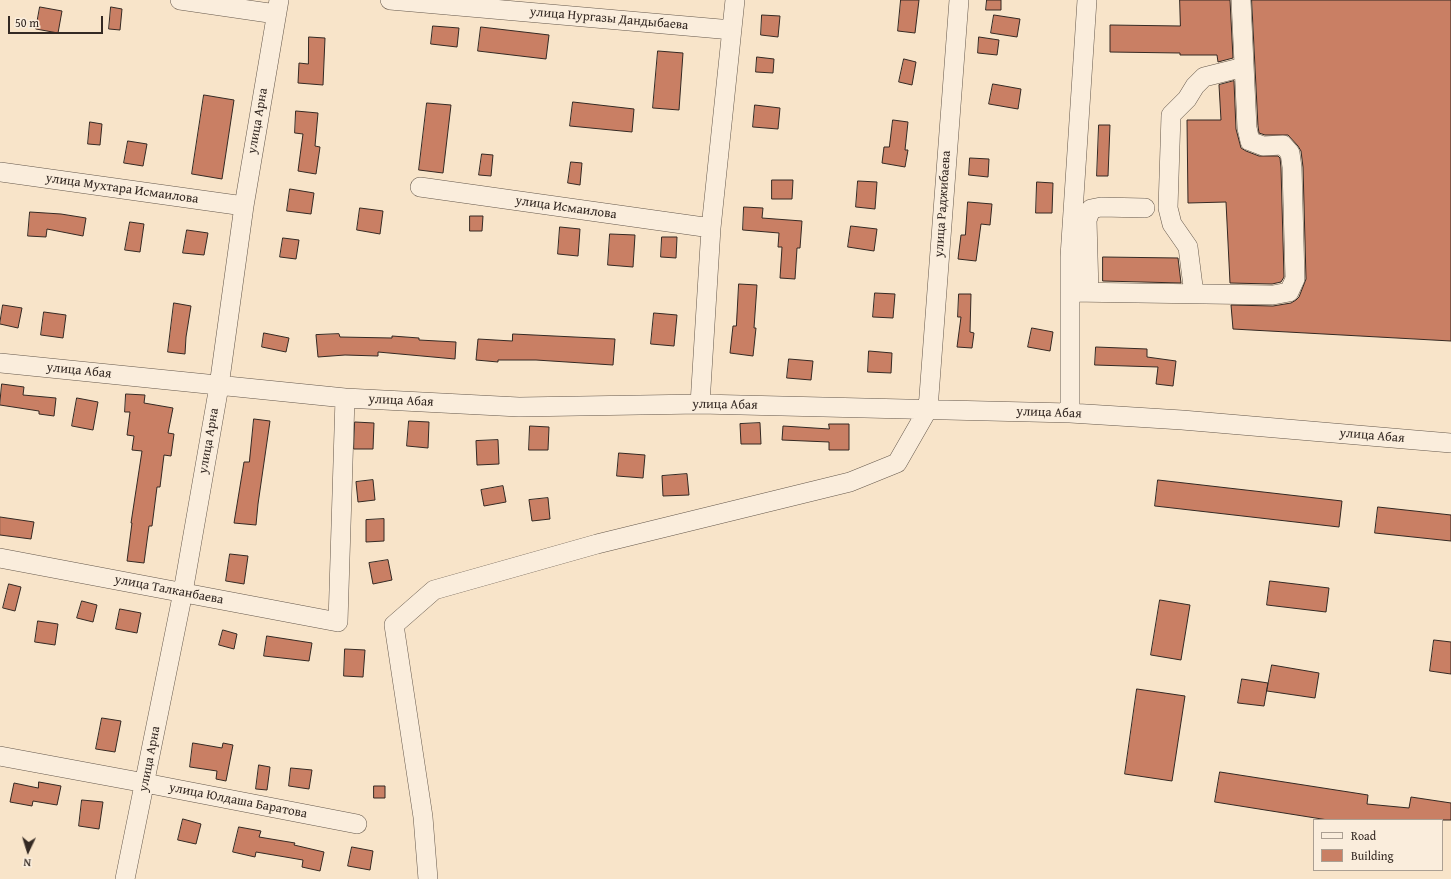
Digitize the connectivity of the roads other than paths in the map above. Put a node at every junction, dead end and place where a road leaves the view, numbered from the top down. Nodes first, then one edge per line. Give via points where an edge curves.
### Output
1 (180, 0) edge
2 (390, 0) edge
3 (735, 0) edge
4 (959, 0) edge
5 (1087, 0) edge
6 (1241, 0) edge
7 (278, 7) edge
8 (732, 30) junction
9 (1244, 67) junction
10 (0, 172) edge
11 (420, 187) dead end
12 (244, 206) junction
13 (1145, 208) dead end
14 (711, 228) junction
15 (1070, 292) junction
16 (1089, 292) junction
17 (1194, 294) junction
18 (0, 363) edge
19 (219, 386) junction
20 (345, 398) junction
21 (700, 404) junction
22 (928, 409) junction
23 (1070, 413) junction
24 (1451, 442) edge
25 (0, 558) edge
26 (183, 592) junction
27 (0, 756) edge
28 (145, 783) junction
29 (357, 824) dead end
30 (125, 879) edge
31 (428, 879) edge

1 - 7 street
2 - 8 street, улица Нургазы Дандыбаева
3 - 8 street
4 - 22 street, улица Раджибаева
5 - 15 street via 1070,257
6 - 9 street
7 - 12 street, улица Арна
8 - 14 street
9 - 17 street via 1204,77 1171,115 1168,208 1172,224 1188,247
9 - 17 street via 1250,141 1263,146 1283,145 1290,153 1295,279 1289,292 1274,295
10 - 12 street, улица Мухтара Исмаилова
11 - 14 street, улица Исмаилова
12 - 19 street, улица Арна
13 - 16 street via 1091,209 1087,220
14 - 21 street
15 - 16 street
15 - 23 street
16 - 17 street
18 - 19 street, улица Абая
19 - 20 street, улица Абая
19 - 26 street, улица Арна
20 - 21 street, улица Абая via 518,406
20 - 26 street, улица Талканбаева via 338,622
21 - 22 street, улица Абая
22 - 23 street, улица Абая
22 - 31 street via 897,463 850,482 597,544 434,590 394,625 423,817
23 - 24 street, улица Абая
25 - 26 street, улица Талканбаева
26 - 28 street, улица Арна
27 - 28 street, улица Юлдаша Баратова
28 - 29 street, улица Юлдаша Баратова
28 - 30 street, улица Арна

